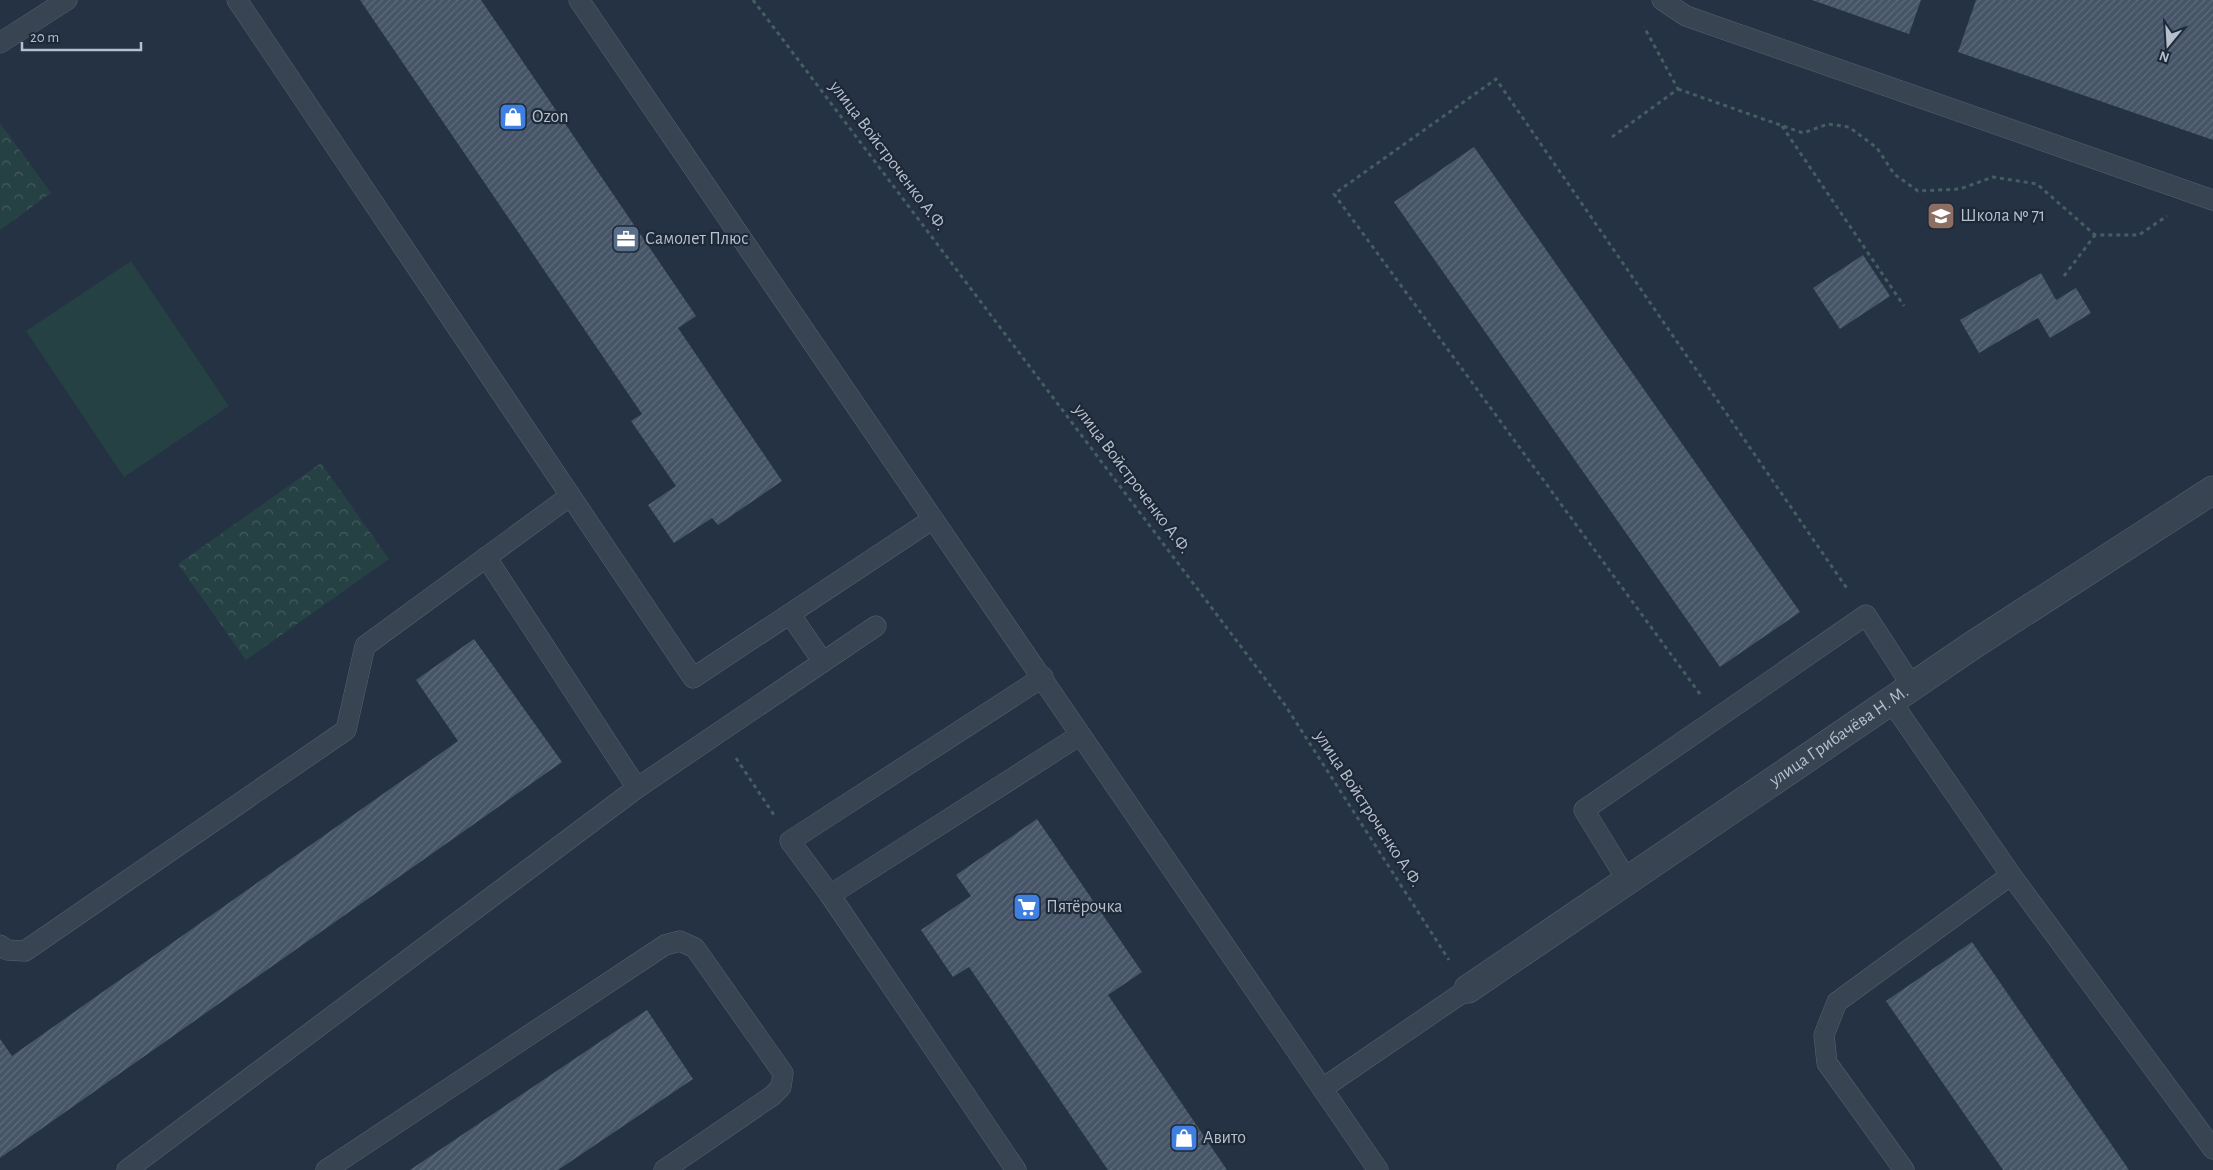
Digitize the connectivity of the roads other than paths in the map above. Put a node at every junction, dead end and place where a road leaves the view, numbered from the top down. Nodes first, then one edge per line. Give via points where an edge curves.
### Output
1 (67, 0) edge
2 (237, 0) edge
3 (579, 0) edge
4 (1662, 0) edge
5 (0, 43) edge
6 (2206, 197) edge
7 (2213, 490) edge
8 (570, 496) junction
9 (933, 519) junction
10 (486, 557) junction
11 (790, 614) junction
12 (876, 626) dead end
13 (823, 662) junction
14 (1043, 677) junction
15 (1902, 693) junction
16 (1080, 735) junction
17 (637, 788) junction
18 (2011, 875) junction
19 (1628, 880) junction
20 (830, 895) junction
21 (0, 945) edge
22 (1468, 989) joint
23 (1323, 1088) junction
24 (2213, 1149) edge
25 (127, 1170) edge
26 (326, 1170) edge
27 (664, 1170) edge
28 (1016, 1170) edge
29 (1378, 1170) edge
30 (1904, 1170) edge

1 - 5 lane
2 - 8 lane
3 - 9 lane
4 - 6 lane via 1686,16
7 - 15 street, улица Грибачёва Н. М.
8 - 10 lane
8 - 11 lane via 693,678
9 - 11 lane
9 - 14 lane
10 - 17 lane
10 - 21 lane via 365,646 346,730 25,951 7,950
11 - 13 lane
12 - 13 lane
13 - 17 lane
14 - 16 lane
14 - 20 lane via 790,841
15 - 18 lane
15 - 19 street, улица Грибачёва Н. М.
15 - 19 lane via 1866,615 1584,810
16 - 20 lane
16 - 23 lane
17 - 25 lane
18 - 24 lane
18 - 30 lane via 1837,1002 1824,1035 1827,1063
19 - 22 street, улица Грибачёва Н. М.
20 - 28 lane
22 - 23 lane
23 - 29 lane
26 - 27 lane via 665,946 680,941 695,948 783,1073 781,1087 772,1096

